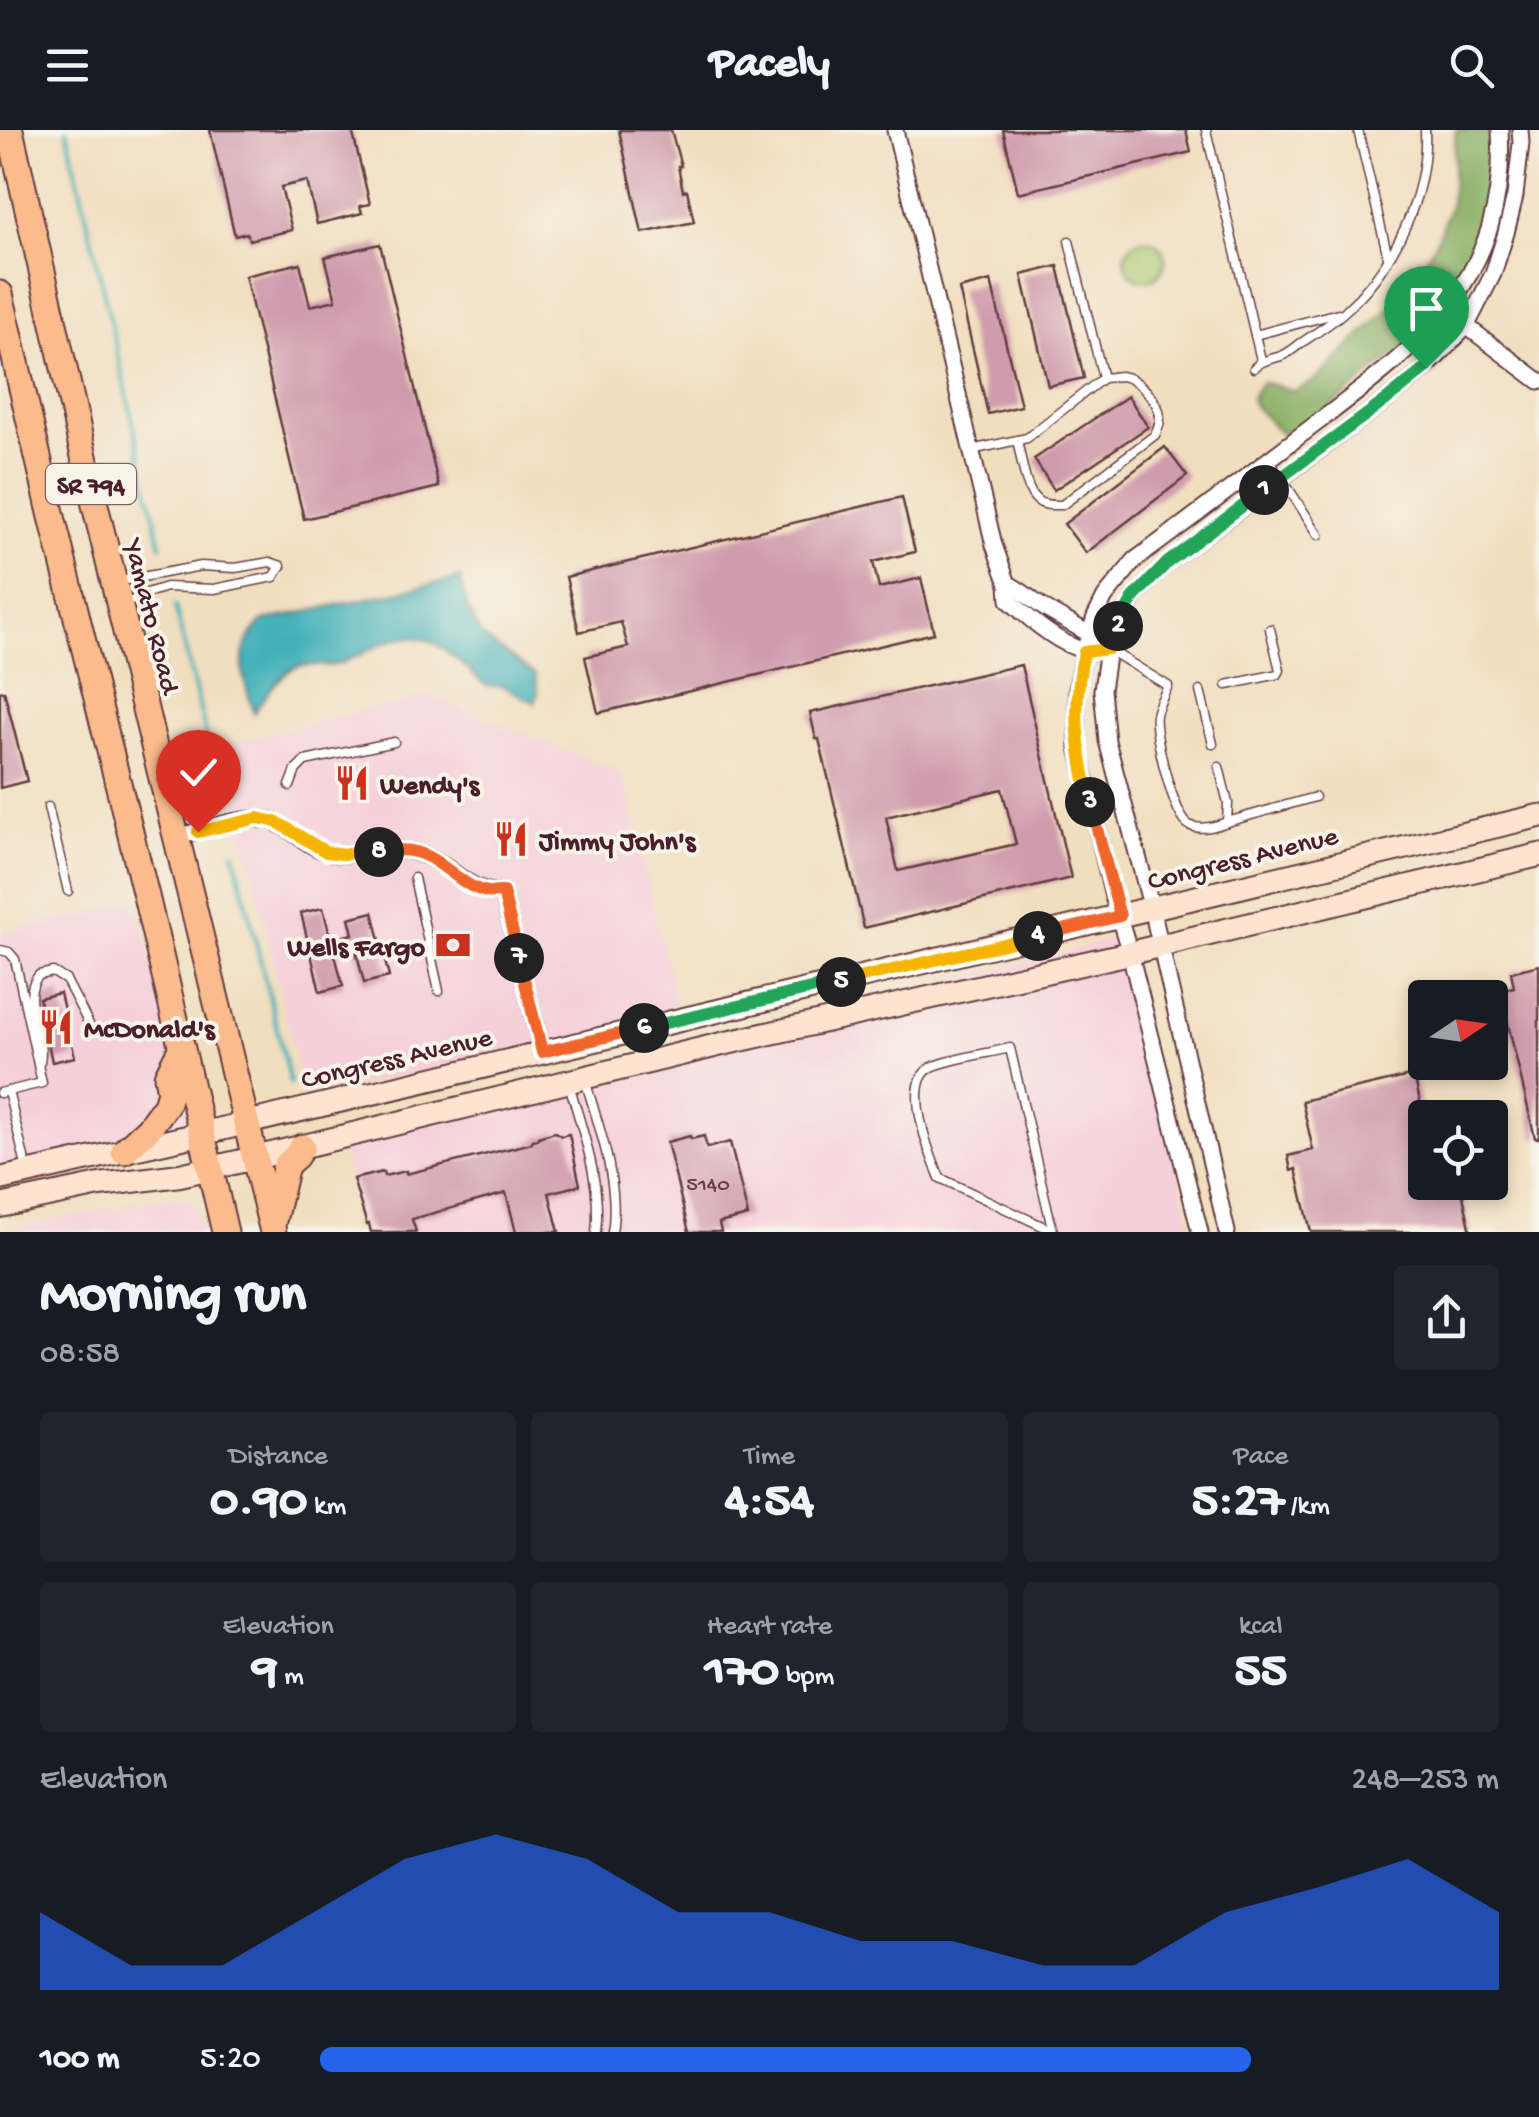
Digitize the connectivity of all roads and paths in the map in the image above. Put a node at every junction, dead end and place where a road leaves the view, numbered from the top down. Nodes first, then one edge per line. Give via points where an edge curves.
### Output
1 (10, 130) edge
2 (895, 130) edge
3 (1206, 130) edge
4 (1358, 130) edge
5 (1425, 130) edge
6 (1500, 130) edge
7 (1520, 130) edge
8 (1069, 241) dead end
9 (1388, 257) junction
10 (0, 294) edge
11 (1446, 310) junction
12 (1344, 312) junction
13 (1466, 326) junction
14 (1255, 335) junction
15 (1103, 378) junction
16 (1539, 382) edge
17 (1018, 440) junction
18 (972, 450) junction
19 (1269, 459) junction
20 (1282, 476) junction
21 (1319, 535) dead end
22 (1008, 584) junction
23 (117, 595) junction
24 (1270, 629) dead end
25 (1090, 635) junction
26 (1108, 649) junction
27 (1084, 652) junction
28 (1227, 685) dead end
29 (1200, 692) dead end
30 (394, 742) dead end
31 (1213, 744) dead end
32 (1219, 767) dead end
33 (290, 786) dead end
34 (1314, 797) dead end
35 (48, 807) dead end
36 (1539, 816) edge
37 (1227, 822) junction
38 (178, 837) junction
39 (1539, 855) edge
40 (414, 878) dead end
41 (68, 891) dead end
42 (1152, 908) junction
43 (1120, 916) junction
44 (1160, 945) junction
45 (0, 950) edge
46 (1130, 953) junction
47 (439, 991) dead end
48 (91, 1028) dead end
49 (181, 1048) junction
50 (542, 1052) junction
51 (38, 1067) junction
52 (577, 1080) junction
53 (4, 1092) edge
54 (245, 1122) junction
55 (200, 1134) junction
56 (302, 1147) junction
57 (124, 1151) junction
58 (254, 1158) junction
59 (208, 1168) junction
60 (27, 1172) junction
61 (0, 1179) edge
62 (0, 1206) edge
63 (272, 1229) edge
64 (224, 1232) edge
65 (596, 1232) edge
66 (612, 1232) edge
67 (1053, 1232) edge
68 (1200, 1232) edge
69 (1228, 1232) edge

1 - 23 main road, Yamato Road / SR 794
2 - 18 street
3 - 14 lane
4 - 9 lane
5 - 9 lane via 1418,188
6 - 11 street via 1498,196 1485,242
7 - 13 street via 1506,234
8 - 15 lane
9 - 12 lane
10 - 49 main road, SR 794
11 - 13 street
11 - 19 street via 1405,354
12 - 14 lane
12 - 14 lane via 1290,351 1258,364
13 - 16 street
13 - 20 street via 1426,368
15 - 17 lane
15 - 17 lane via 1137,382 1160,424 1155,435 1062,505 1034,498
17 - 18 lane
18 - 22 street
19 - 20 lane
19 - 25 street via 1135,560 1105,597
20 - 21 lane
20 - 26 street via 1168,562 1134,597
22 - 25 street
22 - 27 street via 1008,600 1033,624
23 - 23 lane via 214,589 274,576 281,566 201,566
23 - 38 main road, Yamato Road / SR 794
24 - 28 lane via 1278,674
25 - 26 street
25 - 27 street
26 - 27 street
26 - 37 lane via 1168,686 1156,716 1157,735 1179,815 1199,828
26 - 42 street via 1102,690 1107,741
27 - 43 street via 1078,747
29 - 31 lane
30 - 33 lane via 305,760
32 - 37 lane
34 - 37 lane
35 - 41 lane
36 - 42 main road, Congress Avenue
38 - 50 street via 258,818 326,852 408,850 485,892 503,892
38 - 54 main road, Yamato Road / SR 794
39 - 44 main road
40 - 47 lane
42 - 43 main road, Congress Avenue
42 - 44 street
43 - 46 street
43 - 50 main road, Congress Avenue
44 - 46 main road
44 - 69 street
45 - 51 lane via 14,959
46 - 52 main road
46 - 68 street
48 - 51 lane via 66,980 52,972 39,975 30,995 42,1050
49 - 55 main road, SR 794
49 - 57 main road via 168,1076 166,1105
50 - 54 main road, Congress Avenue
51 - 53 lane via 42,1083
52 - 56 main road
52 - 65 lane via 597,1191
52 - 66 lane via 596,1116 614,1192
53 - 60 lane
54 - 55 main road, Congress Avenue
54 - 58 main road, Yamato Road / SR 794
55 - 57 main road, Congress Avenue
55 - 59 main road, SR 794
56 - 58 main road
56 - 63 main road via 286,1166
57 - 60 main road, Congress Avenue
58 - 59 main road
58 - 63 main road, Yamato Road / SR 794
59 - 62 main road
59 - 64 main road, SR 794
60 - 61 main road, Congress Avenue
67 - 67 lane via 1010,1048 922,1074 918,1093 940,1178

